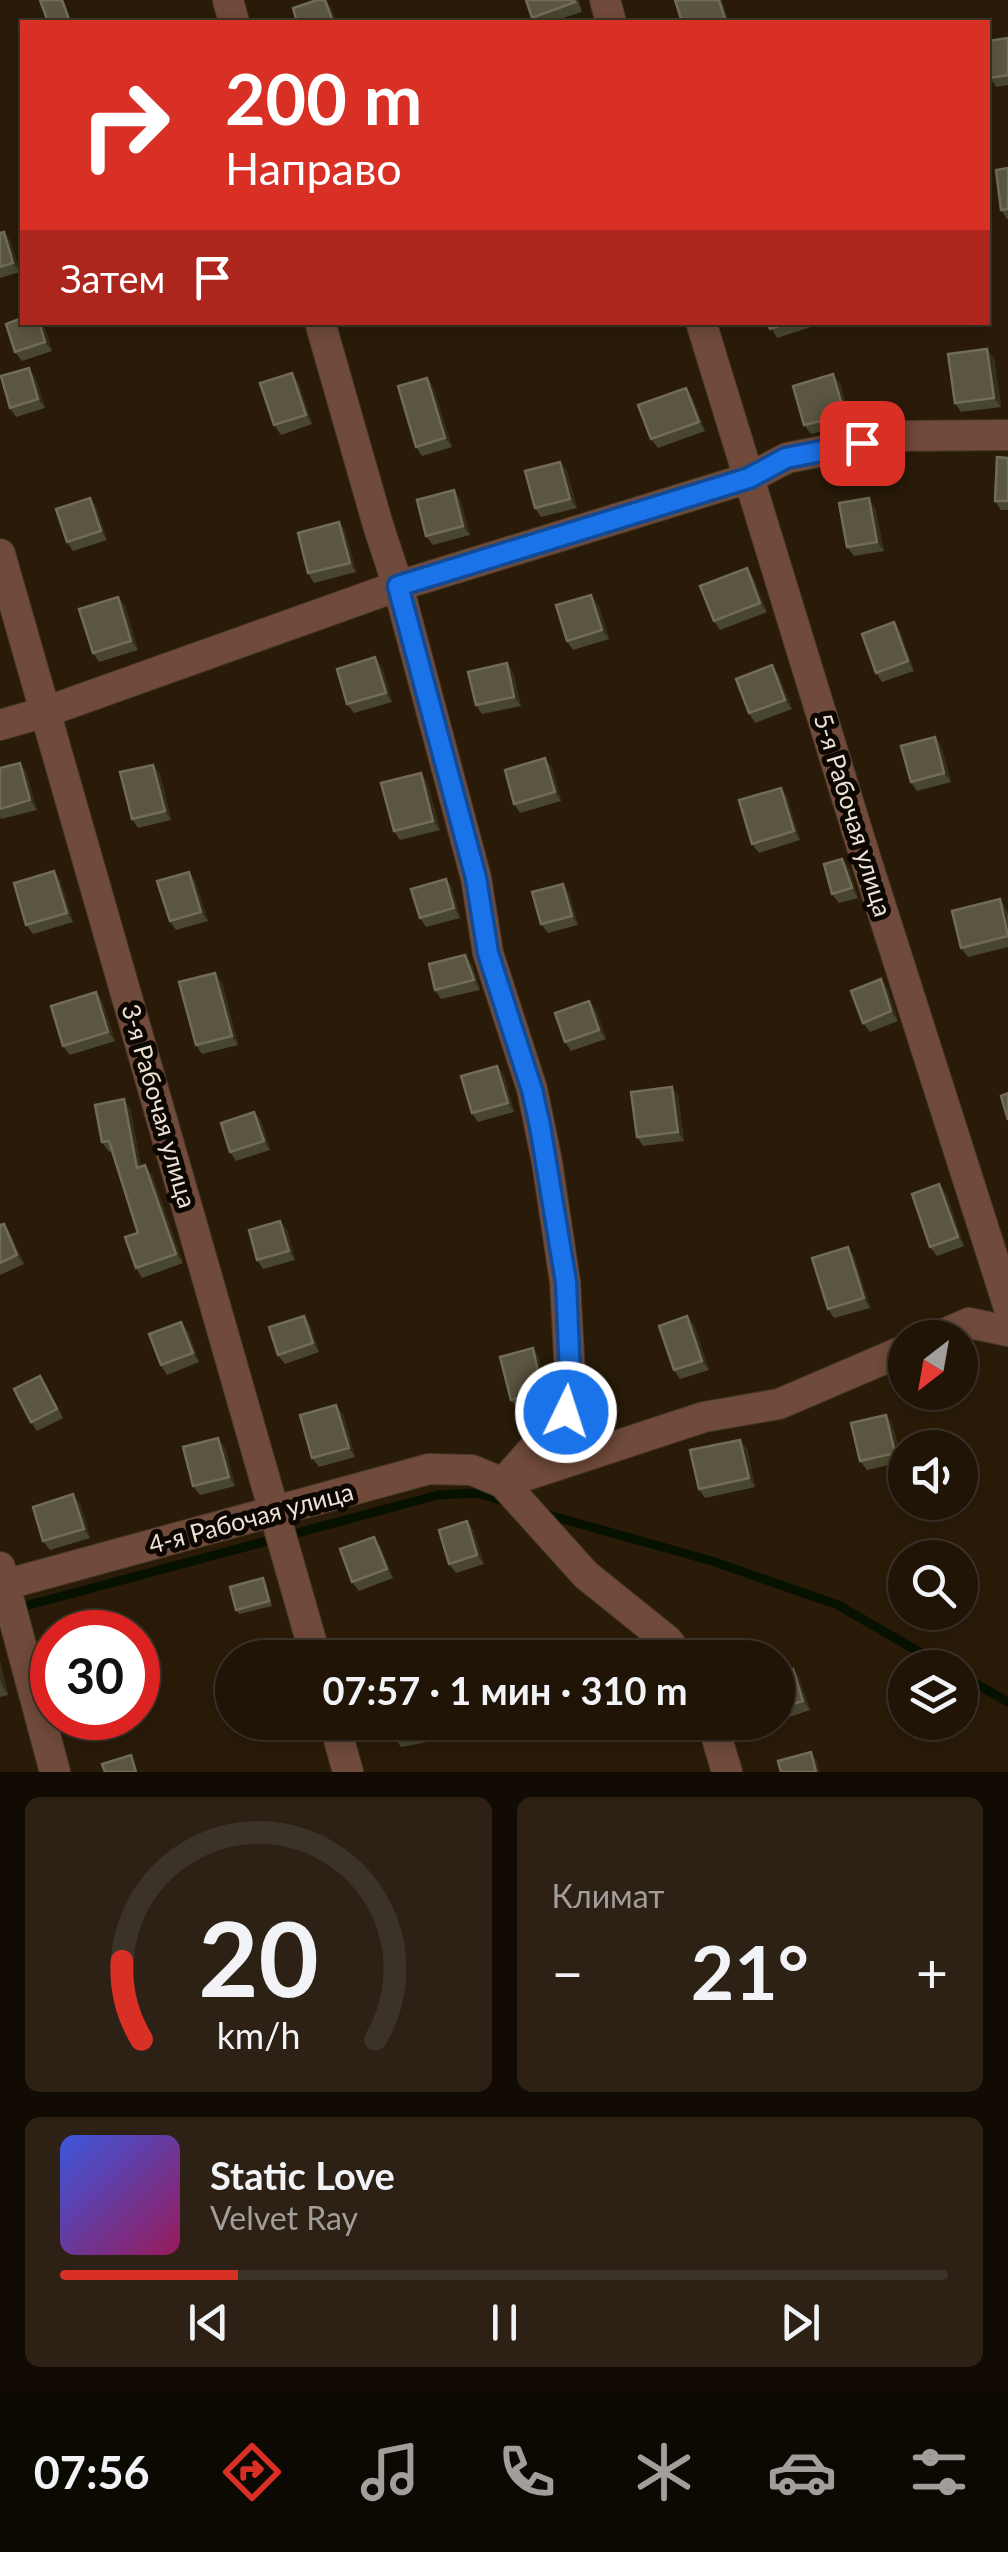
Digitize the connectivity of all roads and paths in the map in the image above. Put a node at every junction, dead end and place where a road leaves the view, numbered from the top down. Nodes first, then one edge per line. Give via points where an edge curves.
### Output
1 (321, 325) edge
2 (703, 325) edge
3 (1008, 434) edge
4 (749, 478) junction
5 (0, 554) edge
6 (398, 586) junction
7 (46, 712) junction
8 (0, 725) edge
9 (1008, 1306) edge
10 (978, 1325) edge
11 (1008, 1332) edge
12 (888, 1357) edge
13 (503, 1483) junction
14 (276, 1512) junction
15 (2, 1579) edge
16 (311, 1640) edge
17 (668, 1640) edge
18 (339, 1740) edge
19 (717, 1740) edge
20 (55, 1772) edge
21 (348, 1772) edge
22 (727, 1772) edge

1 - 6 street
2 - 4 street, 5-я Рабочая улица
3 - 4 street via 900,436 786,458
4 - 6 street
4 - 9 street, 5-я Рабочая улица
5 - 7 street, 3-я Рабочая улица
6 - 7 street
6 - 13 street via 476,878 488,953 532,1090 566,1282 566,1412
7 - 8 street
7 - 14 street, 3-я Рабочая улица
10 - 11 street
12 - 13 street via 779,1404 704,1417
13 - 14 street, 4-я Рабочая улица via 472,1470 429,1469
13 - 17 street via 586,1575
14 - 15 street, 4-я Рабочая улица
14 - 16 street, 3-я Рабочая улица
15 - 20 street
18 - 21 street
19 - 22 street

